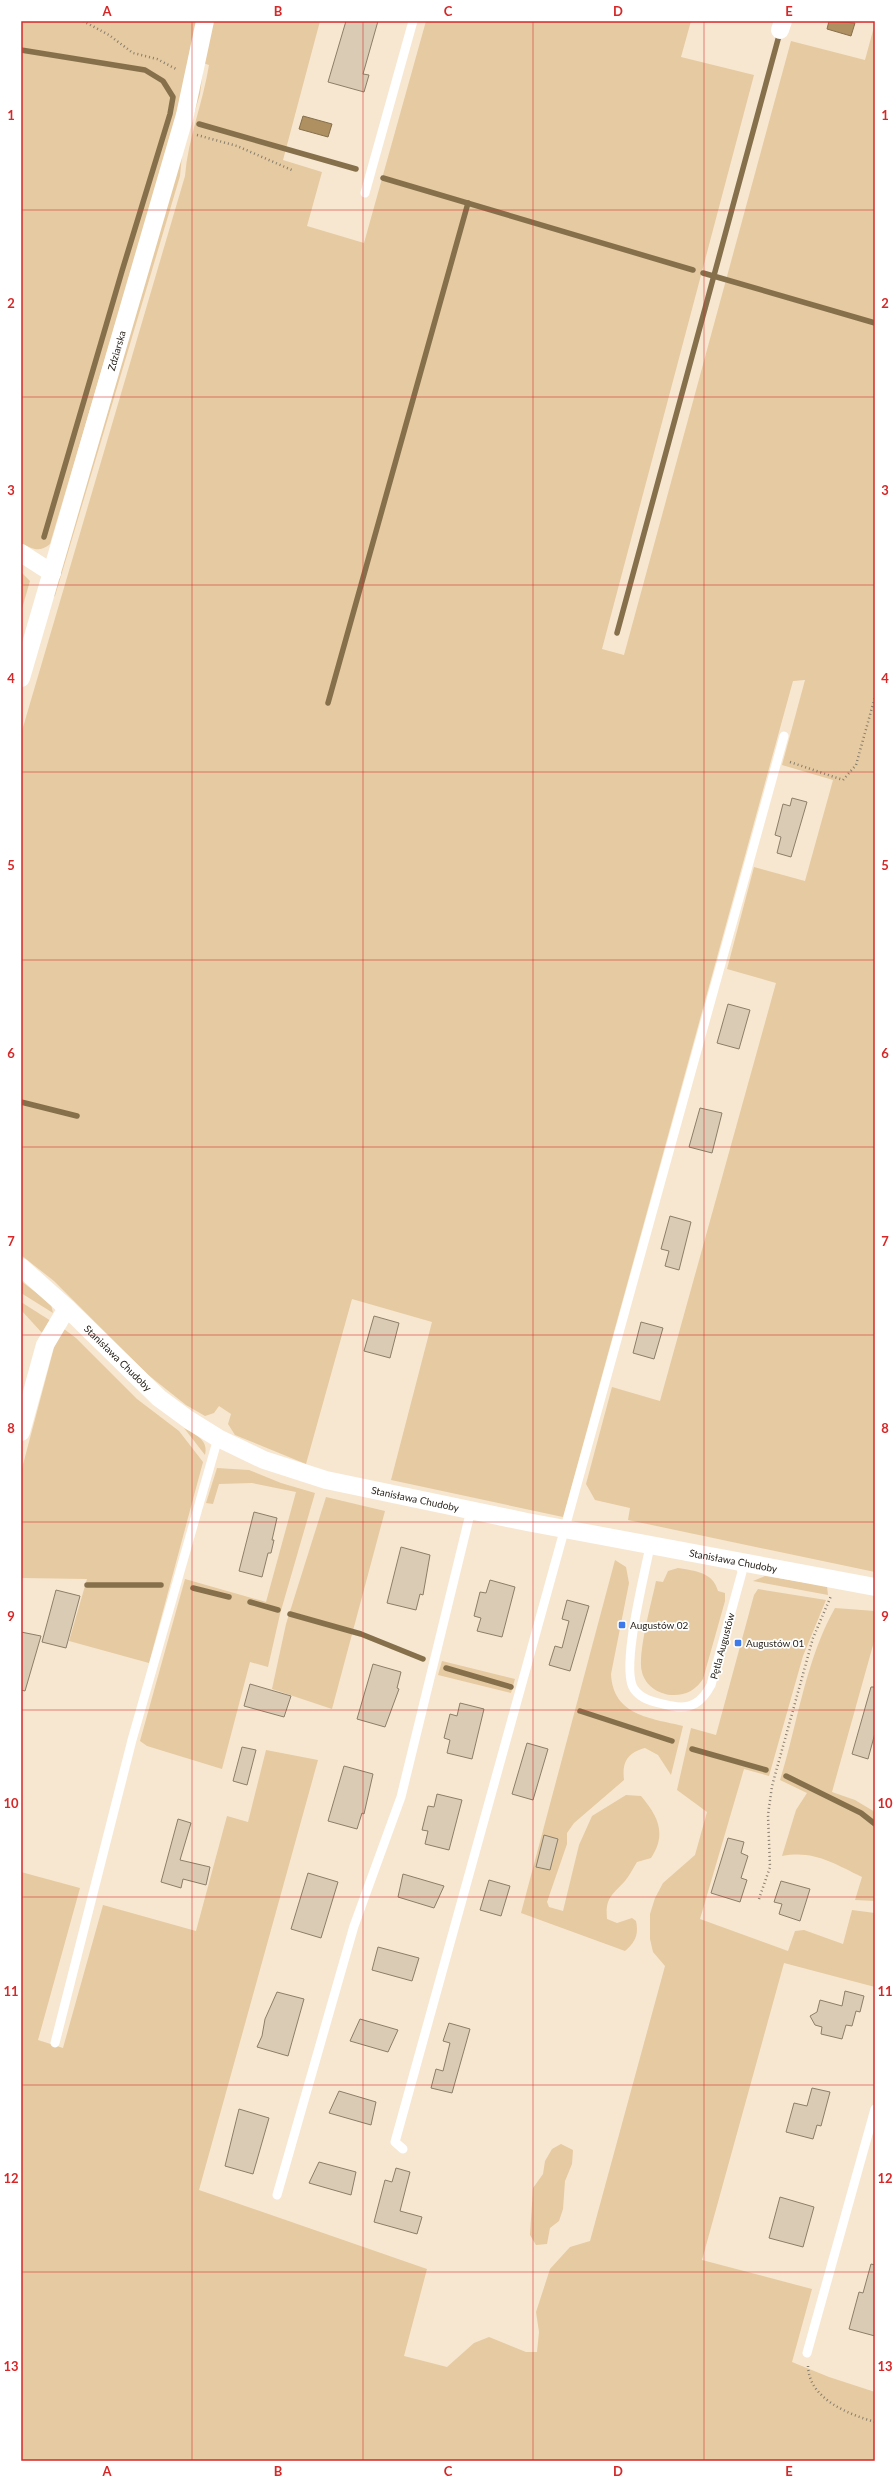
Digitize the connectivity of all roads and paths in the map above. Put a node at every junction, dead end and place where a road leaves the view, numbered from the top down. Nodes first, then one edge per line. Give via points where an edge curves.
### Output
1 (83, 21) edge
2 (205, 21) edge
3 (413, 21) edge
4 (192, 79) junction
5 (191, 133) dead end
6 (294, 171) dead end
7 (365, 193) dead end
8 (21, 553) edge
9 (52, 573) junction
10 (21, 678) edge
11 (875, 697) edge
12 (784, 736) dead end
13 (778, 758) junction
14 (21, 1268) edge
15 (67, 1308) junction
16 (21, 1432) edge
17 (218, 1438) junction
18 (471, 1510) junction
19 (566, 1530) junction
20 (650, 1546) junction
21 (739, 1562) junction
22 (834, 1580) junction
23 (875, 1587) edge
24 (759, 1899) dead end
25 (55, 2042) dead end
26 (875, 2109) edge
27 (402, 2150) dead end
28 (277, 2195) dead end
29 (807, 2353) joint
30 (875, 2422) edge

1 - 4 path via 109,35 133,53 170,65
2 - 4 street, Zdziarska
3 - 7 lane
4 - 9 street, Zdziarska via 186,115
5 - 6 path via 237,146
8 - 9 street
9 - 10 street, Zdziarska
11 - 13 path via 856,765 843,780
12 - 13 lane
13 - 19 lane
14 - 15 street, Stanisława Chudoby
15 - 16 street via 45,1345
15 - 17 street, Stanisława Chudoby via 159,1398
17 - 18 street, Stanisława Chudoby via 264,1460 302,1474
17 - 25 lane via 132,1740
18 - 19 street, Stanisława Chudoby
18 - 28 lane via 400,1797 354,1926
19 - 20 street, Stanisława Chudoby
19 - 27 lane via 395,2142
20 - 21 street, Stanisława Chudoby
20 - 21 lane, Pętla Augustów via 630,1653 629,1678 639,1695 677,1707 696,1704 711,1686 742,1572
21 - 22 street, Stanisława Chudoby
22 - 23 street, Stanisława Chudoby
22 - 24 path via 830,1598 813,1638 772,1786 768,1815 770,1867
26 - 29 lane
29 - 30 path via 808,2375 818,2390 830,2402 852,2415

